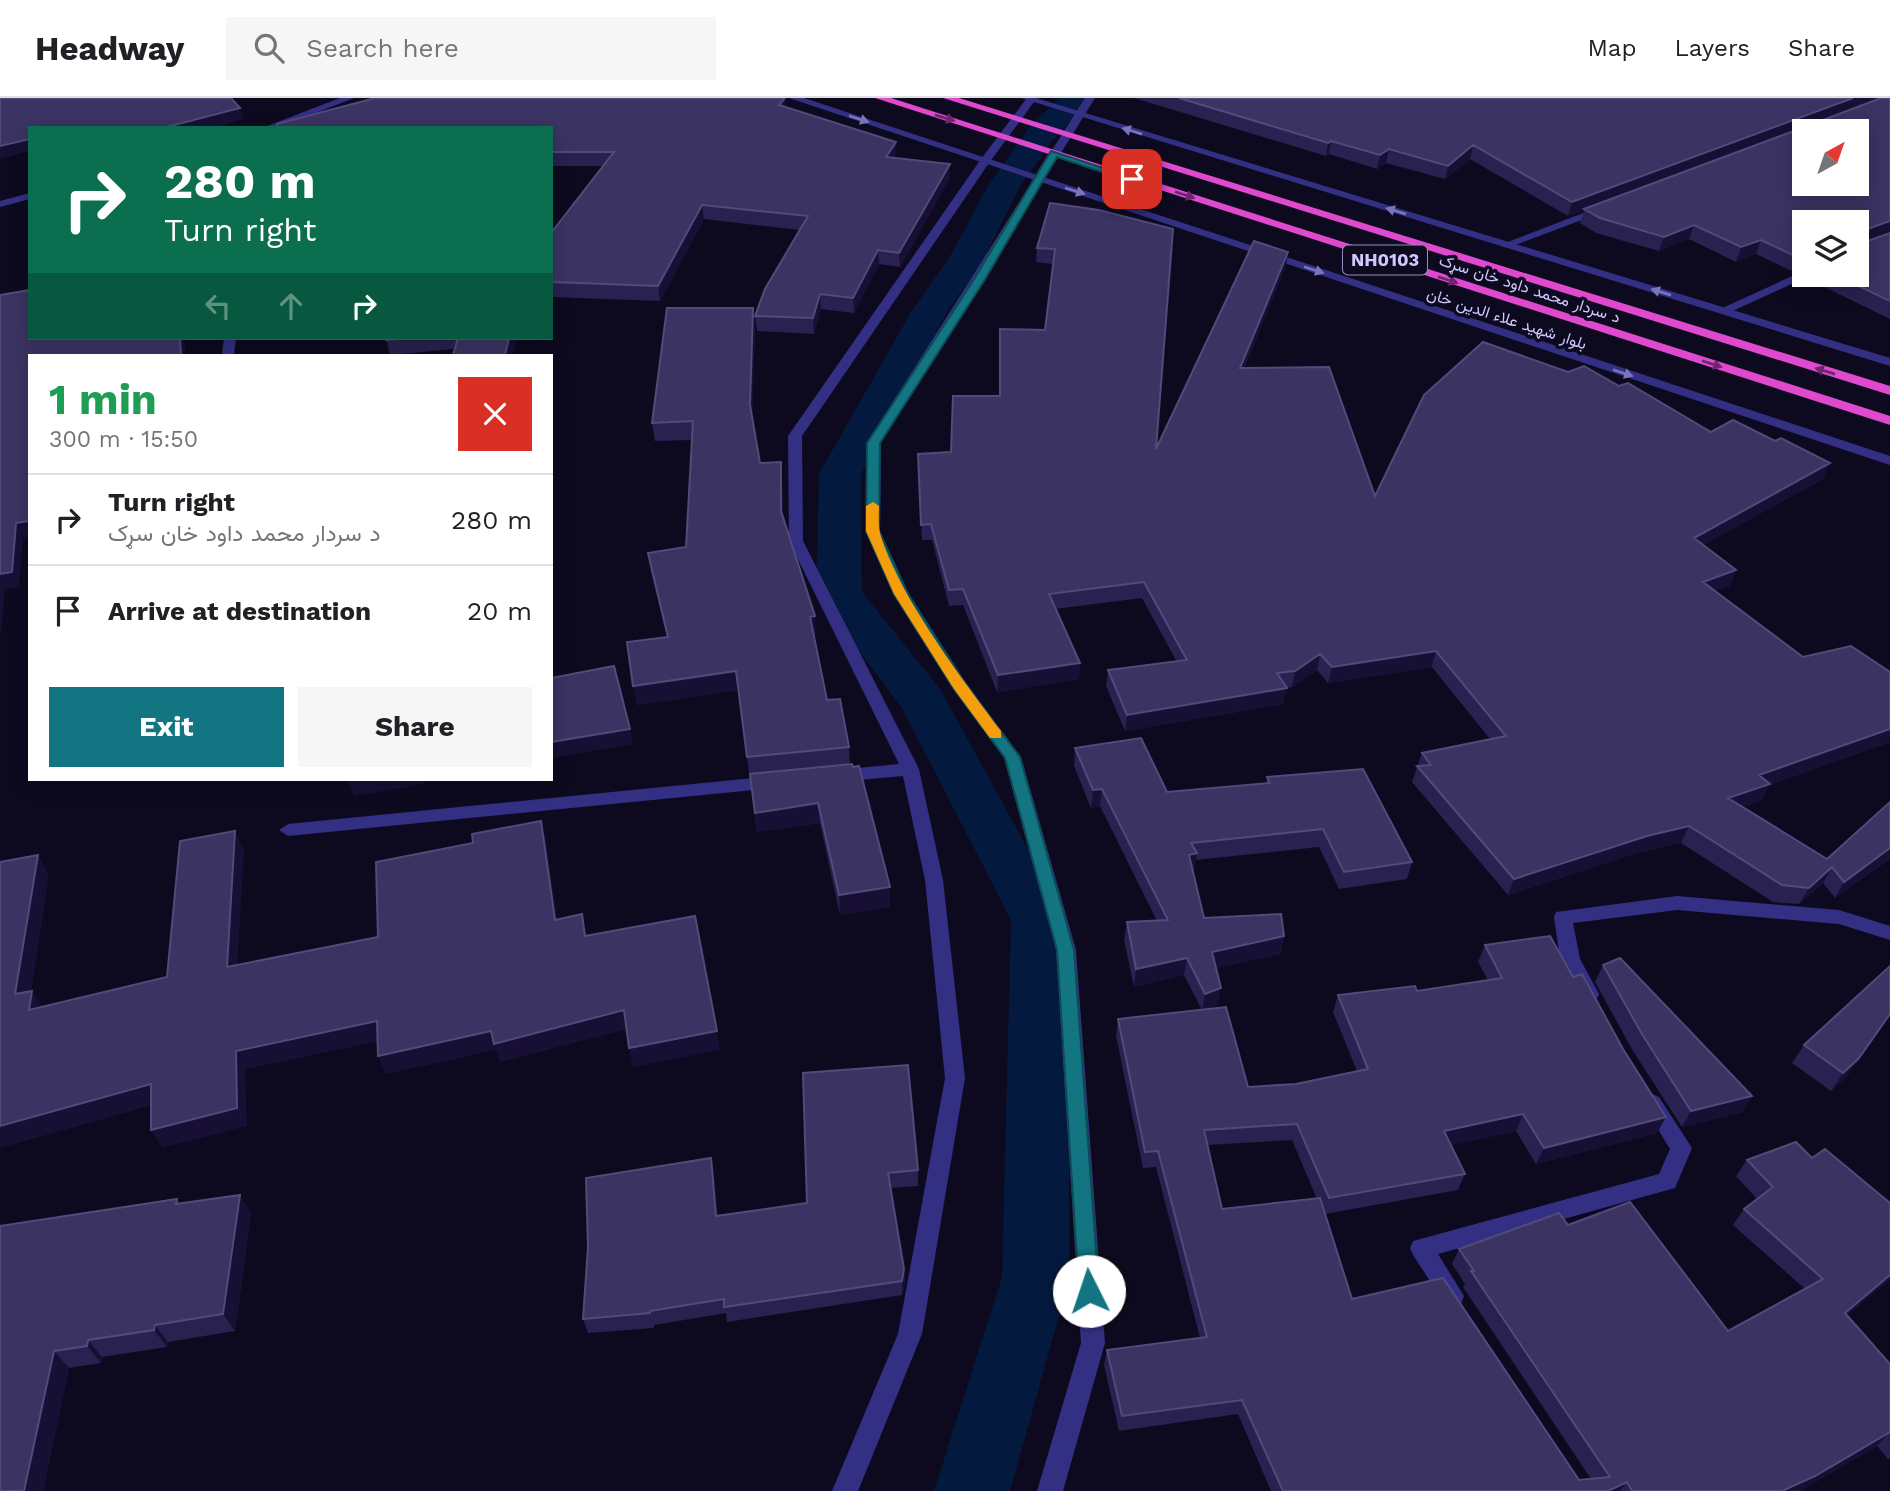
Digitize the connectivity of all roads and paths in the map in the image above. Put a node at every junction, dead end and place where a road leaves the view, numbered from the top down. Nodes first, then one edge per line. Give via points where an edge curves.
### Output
1 (349, 98) edge
2 (794, 98) edge
3 (880, 98) edge
4 (948, 98) edge
5 (1090, 98) edge
6 (1030, 99) edge
7 (1080, 115) junction
8 (1017, 120) junction
9 (272, 126) edge
10 (1067, 135) junction
11 (1004, 137) junction
12 (1054, 153) junction
13 (985, 161) junction
14 (1037, 179) junction
15 (28, 196) edge
16 (0, 203) edge
17 (1610, 206) edge
18 (1506, 245) junction
19 (1792, 281) edge
20 (1722, 311) junction
21 (1890, 362) edge
22 (1890, 391) edge
23 (1890, 421) edge
24 (1890, 461) edge
25 (910, 769) junction
26 (813, 778) edge
27 (786, 781) edge
28 (288, 830) dead end
29 (1890, 933) edge
30 (1600, 1014) edge
31 (1638, 1080) edge
32 (1468, 1318) edge
33 (845, 1491) edge
34 (1050, 1491) edge

1 - 9 street
2 -> 13 street, بلوار شهید علاء الدین خان
3 -> 11 highway, د سردار محمد داود خان سړک / NH0103
4 - 8 highway, د سردار محمد داود خان سړک / NH0103
5 - 7 street
6 - 7 street
6 - 8 street
7 - 10 street
18 -> 7 street
8 - 10 highway, د سردار محمد داود خان سړک / NH0103
8 - 11 street
10 - 12 street
22 -> 10 highway, د سردار محمد داود خان سړک / NH0103
11 - 12 highway, د سردار محمد داود خان سړک / NH0103
11 - 13 street
12 - 14 street
12 -> 23 highway, د سردار محمد داود خان سړک / NH0103
13 - 14 street, بلوار شهید علاء الدین خان
13 - 25 street via 795,436 796,541
14 -> 24 street, بلوار شهید علاء الدین خان
14 - 34 street via 979,281 874,443 873,531 901,594 1012,757 1066,950 1093,1343
15 - 16 street
17 - 18 street
20 -> 18 street
19 - 20 street
20 - 21 street
25 - 26 street
25 - 33 street via 934,880 956,1078 910,1334
27 - 28 street
29 - 30 street via 1839,917 1678,903 1563,917 1570,958
31 - 32 street via 1681,1148 1667,1181 1421,1248

